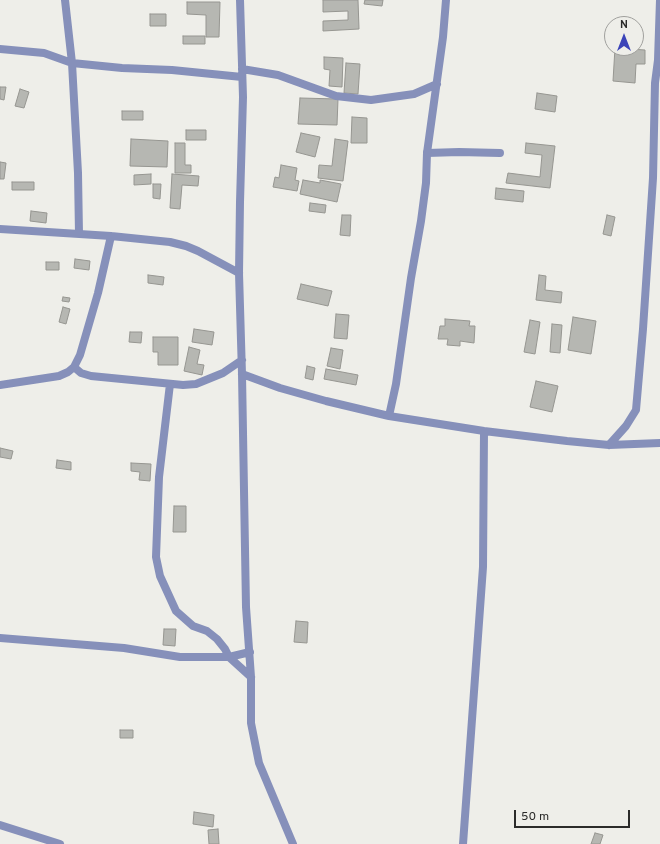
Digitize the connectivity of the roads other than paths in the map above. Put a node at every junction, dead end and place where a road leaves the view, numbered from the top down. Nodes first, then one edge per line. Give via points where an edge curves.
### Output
1 (66, 0) edge
2 (240, 0) edge
3 (446, 0) edge
4 (660, 0) edge
5 (0, 49) edge
6 (72, 63) junction
7 (242, 73) junction
8 (437, 84) junction
9 (658, 84) edge
10 (427, 153) junction
11 (500, 153) dead end
12 (0, 229) edge
13 (79, 234) junction
14 (111, 236) junction
15 (239, 273) junction
16 (242, 360) junction
17 (74, 367) junction
18 (242, 374) junction
19 (0, 384) edge
20 (170, 384) junction
21 (389, 416) junction
22 (484, 431) junction
23 (660, 443) edge
24 (609, 445) junction
25 (0, 638) edge
26 (250, 652) junction
27 (228, 658) junction
28 (252, 677) junction
29 (0, 825) edge
30 (55, 843) edge
31 (293, 844) edge
32 (463, 844) edge

1 - 6 street
2 - 7 street
3 - 8 street
4 - 9 street
5 - 6 street via 44,53
6 - 7 street via 122,68
6 - 13 street
7 - 8 street via 278,76 336,96 370,100 414,94
7 - 15 street
8 - 10 street
9 - 24 street via 636,410
10 - 11 street
10 - 21 street via 421,221
12 - 13 street
13 - 14 street
14 - 15 street via 186,246
14 - 17 street via 98,293 80,355
15 - 16 street
16 - 18 street
16 - 20 street via 223,373 196,384
17 - 19 street via 59,376
17 - 20 street via 81,373 91,376
18 - 21 street via 280,388
18 - 26 street via 246,607
20 - 27 street via 159,477 156,557 160,576 176,612 193,626 207,631 217,639
21 - 22 street
22 - 24 street
22 - 32 street via 483,567
23 - 24 street
25 - 27 street via 124,648 180,657
26 - 27 street
26 - 28 street
27 - 28 street
28 - 31 street via 251,723 255,748
29 - 30 street

